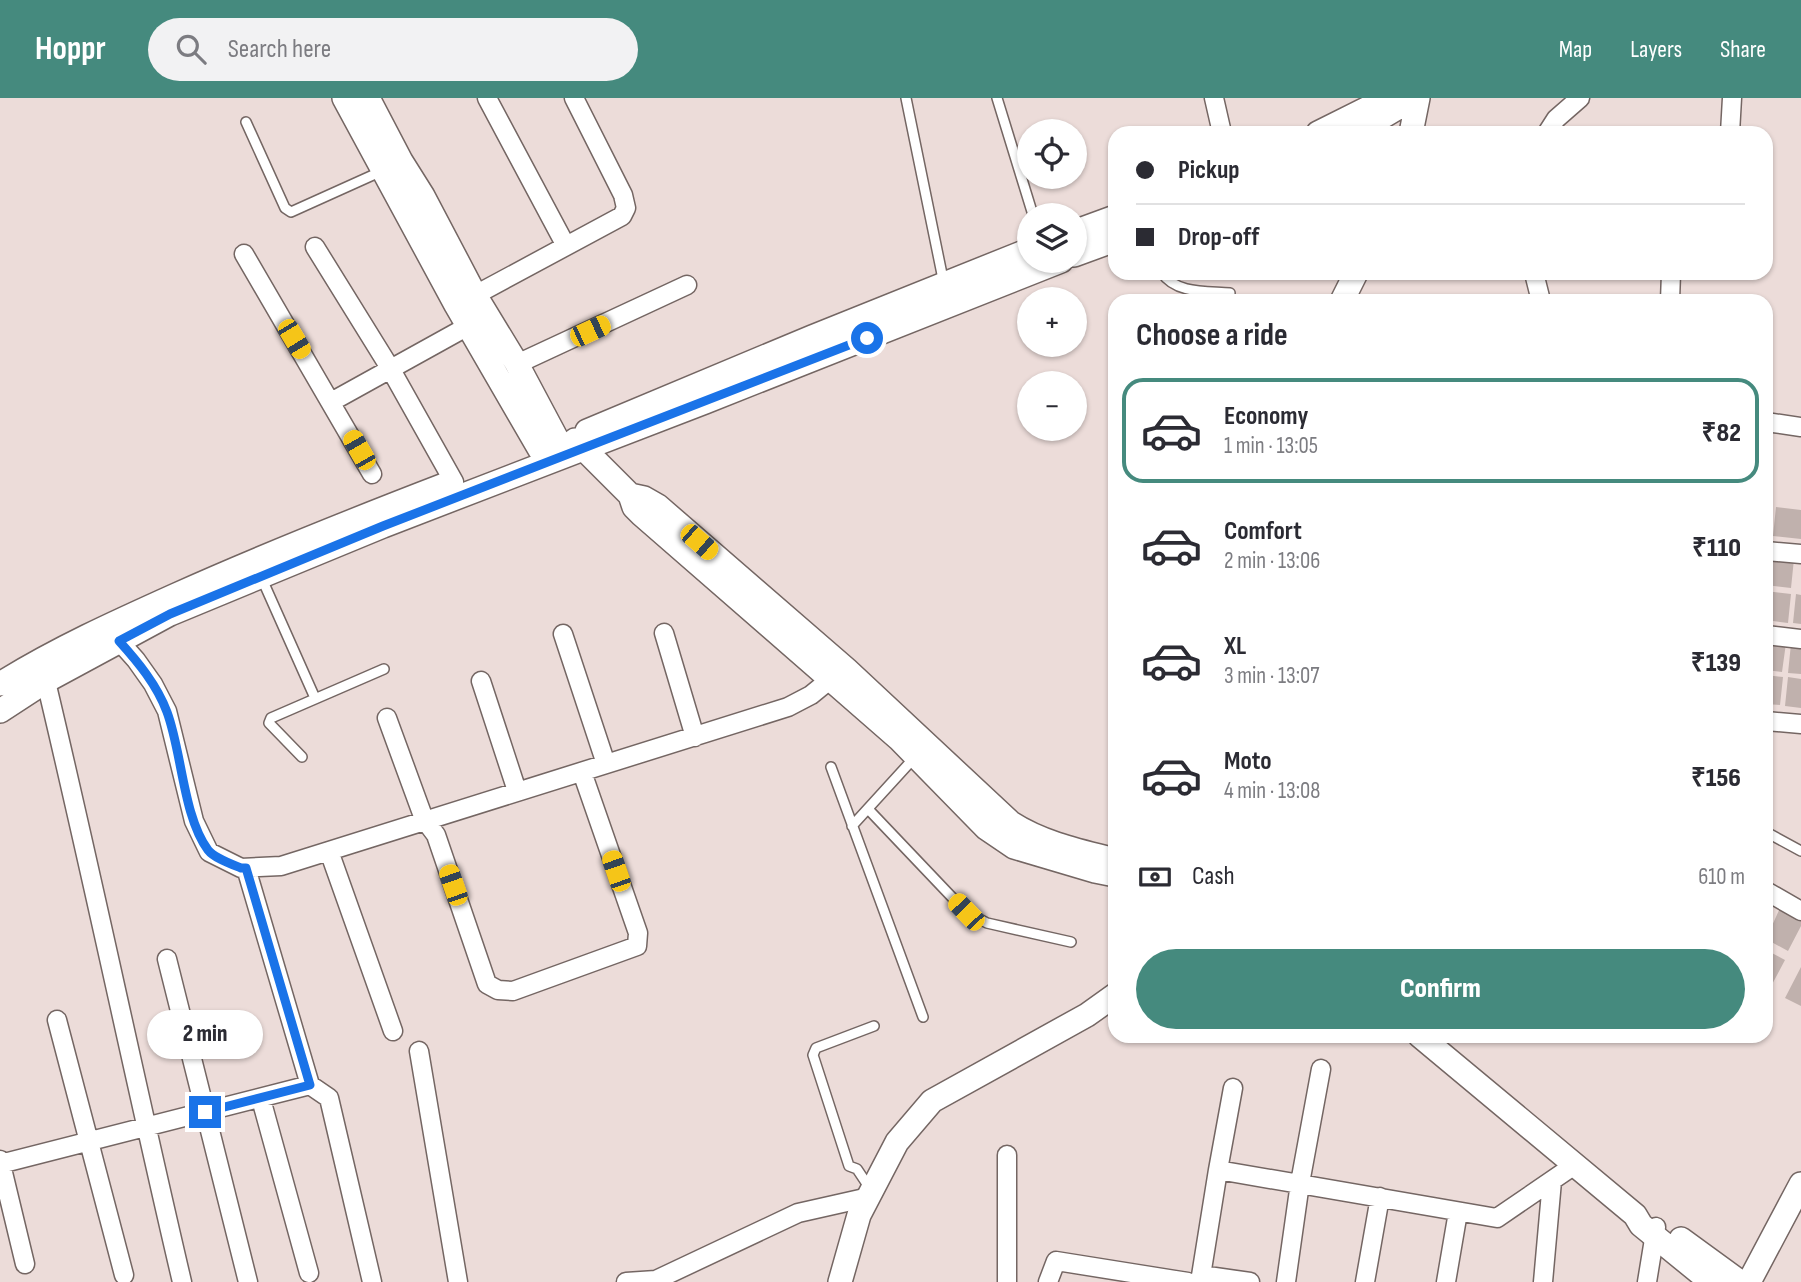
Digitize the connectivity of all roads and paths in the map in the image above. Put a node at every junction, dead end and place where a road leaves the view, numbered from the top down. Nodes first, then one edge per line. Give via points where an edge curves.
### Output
1 (344, 98) edge
2 (368, 98) edge
3 (487, 98) edge
4 (574, 98) edge
5 (906, 98) edge
6 (997, 98) edge
7 (1214, 98) edge
8 (1388, 98) edge
9 (1416, 98) edge
10 (1580, 98) edge
11 (1732, 98) edge
12 (246, 122) dead end
13 (1220, 126) edge
14 (1332, 126) edge
15 (1367, 126) edge
16 (1413, 126) edge
17 (1552, 126) edge
18 (1730, 126) edge
19 (382, 171) junction
20 (1029, 203) edge
21 (1108, 220) edge
22 (1087, 227) edge
23 (1108, 243) edge
24 (566, 246) junction
25 (315, 247) dead end
26 (1087, 251) edge
27 (244, 254) dead end
28 (1017, 257) edge
29 (1017, 273) edge
30 (1167, 280) edge
31 (687, 285) dead end
32 (1230, 293) dead end
33 (946, 295) junction
34 (466, 300) junction
35 (470, 325) junction
36 (517, 365) junction
37 (390, 368) junction
38 (331, 402) junction
39 (1773, 423) edge
40 (1801, 427) edge
41 (564, 445) junction
42 (372, 474) dead end
43 (454, 482) junction
44 (1773, 552) edge
45 (1801, 554) edge
46 (258, 569) junction
47 (664, 633) dead end
48 (113, 634) junction
49 (564, 634) dead end
50 (1773, 636) edge
51 (1801, 639) edge
52 (384, 669) dead end
53 (43, 670) junction
54 (837, 673) junction
55 (481, 681) dead end
56 (0, 684) edge
57 (315, 698) junction
58 (0, 710) edge
59 (387, 718) dead end
60 (1773, 721) edge
61 (1801, 724) edge
62 (695, 737) junction
63 (916, 756) junction
64 (302, 757) dead end
65 (606, 764) junction
66 (831, 767) dead end
67 (582, 772) junction
68 (517, 791) junction
69 (868, 809) junction
70 (424, 819) junction
71 (852, 826) junction
72 (1773, 836) edge
73 (329, 851) junction
74 (1801, 851) edge
75 (1108, 858) edge
76 (246, 868) junction
77 (1108, 874) edge
78 (1773, 895) edge
79 (1801, 911) edge
80 (1071, 942) dead end
81 (167, 959) dead end
82 (1108, 1001) edge
83 (923, 1017) dead end
84 (57, 1020) dead end
85 (874, 1026) dead end
86 (393, 1031) dead end
87 (1428, 1043) edge
88 (419, 1051) dead end
89 (1321, 1069) dead end
90 (310, 1085) junction
91 (1233, 1088) dead end
92 (261, 1099) junction
93 (205, 1112) junction
94 (146, 1127) junction
95 (88, 1142) junction
96 (1007, 1155) dead end
97 (0, 1163) edge
98 (1573, 1166) junction
99 (1218, 1170) junction
100 (1552, 1181) junction
101 (1300, 1183) junction
102 (1801, 1184) edge
103 (870, 1194) junction
104 (1380, 1197) junction
105 (1458, 1212) junction
106 (1655, 1229) junction
107 (25, 1264) dead end
108 (309, 1273) dead end
109 (124, 1275) dead end
110 (1196, 1280) edge
111 (656, 1281) edge
112 (182, 1282) edge
113 (248, 1282) edge
114 (372, 1282) edge
115 (458, 1282) edge
116 (626, 1282) edge
117 (840, 1282) edge
118 (1007, 1282) edge
119 (1048, 1282) edge
120 (1250, 1282) edge
121 (1286, 1282) edge
122 (1365, 1282) edge
123 (1446, 1282) edge
124 (1542, 1282) edge
125 (1647, 1282) edge
126 (1711, 1282) edge
127 (1740, 1282) edge
128 (1749, 1282) edge

1 - 19 street
2 - 34 street
3 - 24 street
4 - 24 street via 626,208 622,216
5 - 33 lane
6 - 20 lane
7 - 13 street
8 - 14 street
9 - 15 street
9 - 16 street
10 - 17 street
11 - 18 street
12 - 19 lane via 285,208 291,212
19 - 34 street
21 - 22 street
23 - 26 street
24 - 34 street
25 - 37 street
27 - 38 street
28 - 33 street
29 - 33 street
30 - 32 lane via 1182,288
31 - 36 street
33 - 41 street via 812,337
34 - 35 street
34 - 36 street
35 - 37 street
35 - 41 street
36 - 41 street
37 - 38 street
37 - 43 street
38 - 42 street
39 - 40 street
41 - 43 street
41 - 46 street via 383,526
41 - 54 street via 630,495 657,506
43 - 46 street
44 - 45 street
46 - 48 street
46 - 57 lane
47 - 62 street
48 - 53 street
48 - 76 street via 147,676 167,711 194,821 209,852
49 - 65 street
50 - 51 street
52 - 57 lane
53 - 56 street
53 - 58 street
53 - 94 street
54 - 62 street via 802,701
54 - 63 street
54 - 75 street via 911,727 1011,823 1051,842
55 - 68 street
57 - 64 lane via 269,721
59 - 70 street
60 - 61 street
62 - 65 street
63 - 69 lane
63 - 77 street via 986,828 1014,847
65 - 67 street
66 - 71 lane
67 - 68 street
67 - 70 street via 638,933 637,946 513,991 487,984 436,835
68 - 70 street
69 - 71 lane
69 - 80 lane via 966,912 987,923
70 - 73 street
71 - 83 lane
72 - 74 lane
73 - 76 street via 281,866
73 - 86 street
76 - 90 street
78 - 79 street
81 - 93 street
82 - 103 street via 932,1101 897,1142
84 - 95 street
85 - 103 lane via 816,1048 813,1055 849,1166 857,1169
87 - 98 street
88 - 115 street
89 - 101 street
90 - 92 street
90 - 114 street via 329,1098
91 - 99 street
92 - 93 street
92 - 108 street
93 - 94 street
93 - 113 street
94 - 95 street
94 - 112 street
95 - 97 street
95 - 109 street
96 - 118 street
97 - 107 street
98 - 100 street
98 - 106 street via 1635,1215 1641,1225
99 - 101 street
99 - 110 street
100 - 105 street via 1497,1218
100 - 124 street
101 - 104 street
101 - 121 street
102 - 128 street
103 - 111 street via 798,1213
103 - 117 street via 859,1215
104 - 105 street
104 - 122 street
105 - 123 street
106 - 125 street
106 - 126 street
106 - 127 street
110 - 119 street via 1056,1261
110 - 120 street
111 - 116 street

